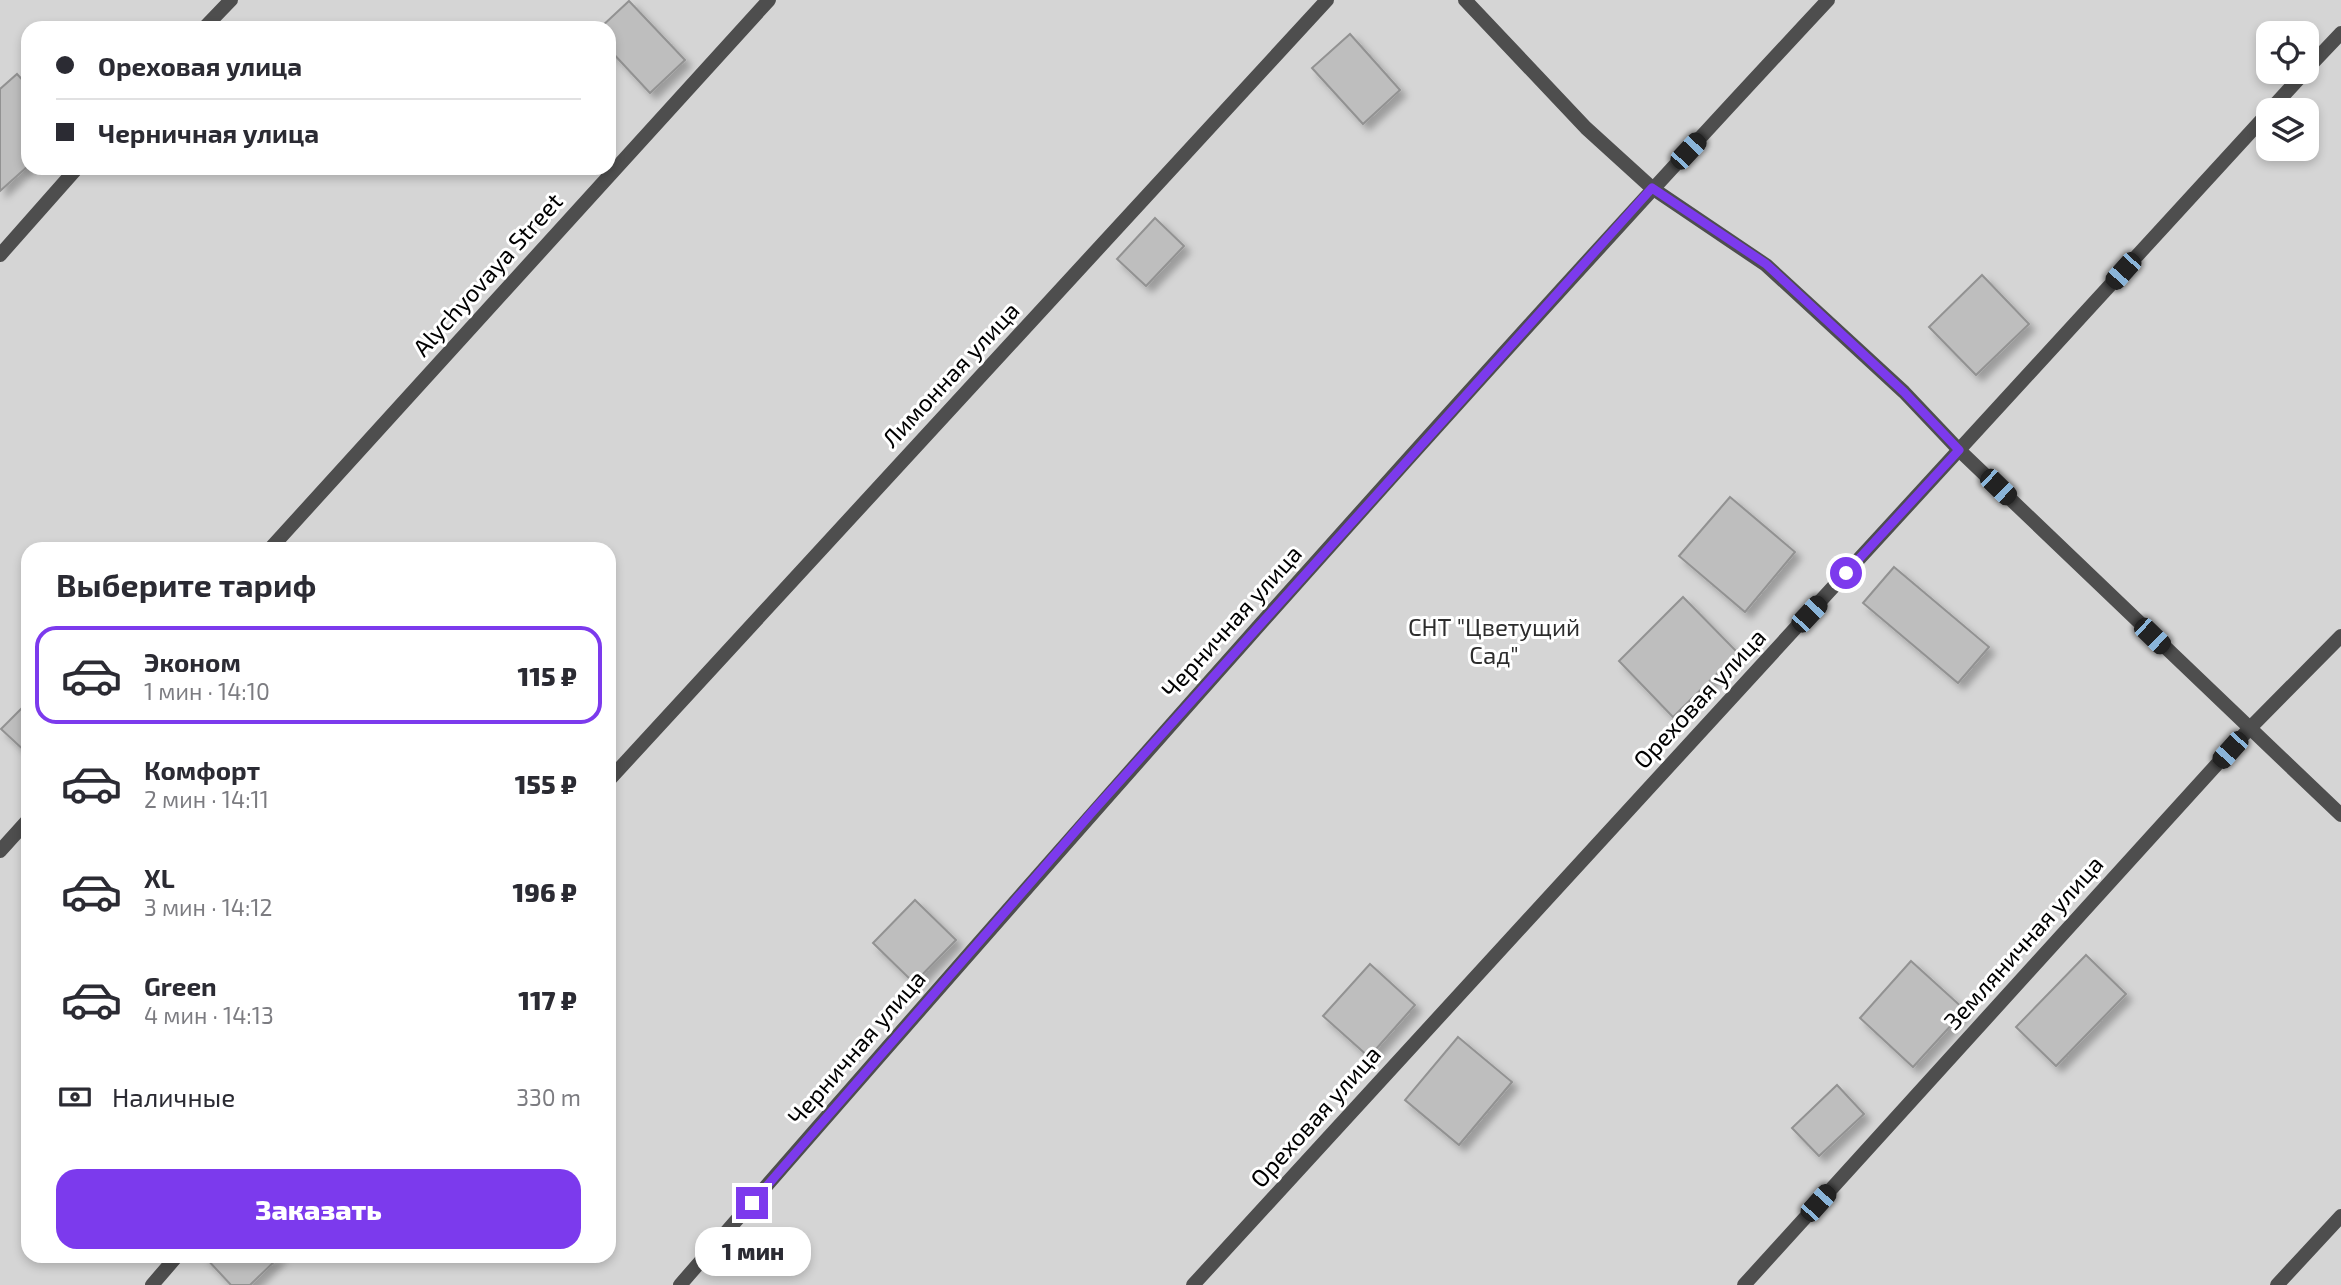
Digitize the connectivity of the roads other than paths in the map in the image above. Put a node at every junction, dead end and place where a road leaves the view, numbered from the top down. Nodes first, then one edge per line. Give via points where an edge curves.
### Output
1 (230, 0) edge
2 (769, 0) edge
3 (1327, 0) edge
4 (1465, 0) edge
5 (1828, 0) edge
6 (210, 21) edge
7 (2341, 33) edge
8 (2319, 57) edge
9 (2294, 84) edge
10 (2281, 98) edge
11 (2256, 125) edge
12 (616, 168) edge
13 (71, 175) edge
14 (610, 175) edge
15 (1652, 188) junction
16 (0, 256) edge
17 (1959, 450) junction
18 (275, 542) edge
19 (2341, 636) edge
20 (2249, 729) junction
21 (616, 772) edge
22 (2341, 815) edge
23 (21, 828) edge
24 (0, 851) edge
25 (2341, 1216) edge
26 (171, 1263) edge
27 (152, 1285) edge
28 (680, 1285) edge
29 (1193, 1285) edge
30 (1744, 1285) edge
31 (2277, 1285) edge

1 - 6 street
2 - 12 street, Alychyovaya Street
3 - 21 street, Лимонная улица
4 - 15 street via 1586,128
5 - 15 street, Черничная улица
7 - 8 street, Ореховая улица
9 - 10 street, Ореховая улица
11 - 17 street, Ореховая улица
13 - 16 street
14 - 18 street, Alychyovaya Street
15 - 17 street via 1766,264 1904,392
15 - 28 street, Черничная улица via 1093,811
17 - 20 street
17 - 29 street, Ореховая улица
19 - 20 street, Земляничная улица
20 - 22 street
20 - 30 street, Земляничная улица
23 - 24 street
25 - 31 street
26 - 27 street

